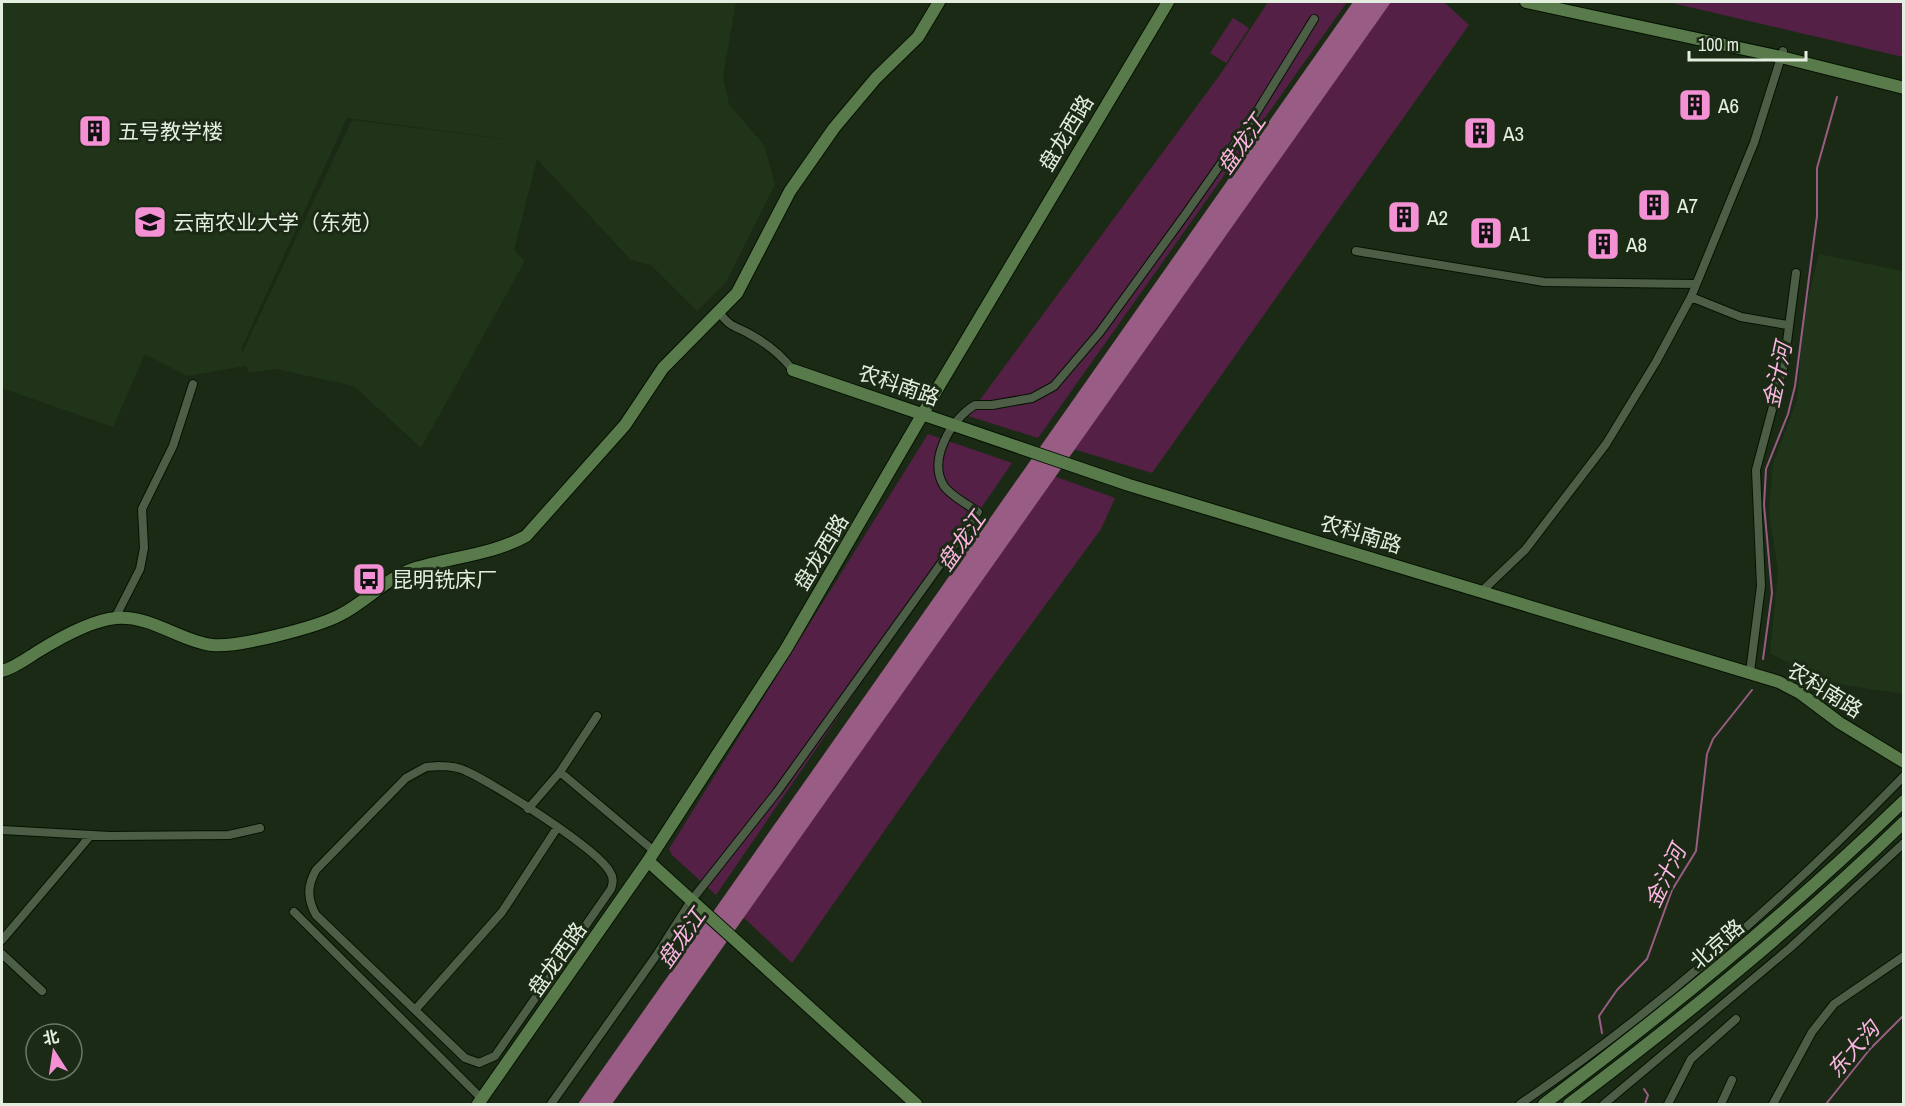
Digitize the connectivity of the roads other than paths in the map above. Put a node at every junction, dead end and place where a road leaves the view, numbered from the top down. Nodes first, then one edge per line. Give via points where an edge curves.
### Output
1 (939, 2) edge
2 (1168, 2) edge
3 (1526, 2) edge
4 (1560, 2) edge
5 (1314, 19) dead end
6 (1782, 54) junction
7 (1904, 80) edge
8 (1904, 88) edge
9 (1356, 251) dead end
10 (1796, 273) dead end
11 (1696, 284) junction
12 (1691, 297) junction
13 (719, 312) junction
14 (1787, 325) junction
15 (793, 370) joint
16 (193, 384) dead end
17 (925, 414) junction
18 (953, 424) junction
19 (1482, 591) junction
20 (115, 618) junction
21 (2, 671) edge
22 (1750, 672) junction
23 (597, 716) dead end
24 (1904, 762) edge
25 (560, 771) junction
26 (1904, 776) edge
27 (1904, 801) edge
28 (528, 809) junction
29 (1904, 822) edge
30 (260, 828) dead end
31 (557, 828) junction
32 (2, 830) edge
33 (91, 835) junction
34 (1904, 843) edge
35 (651, 856) junction
36 (691, 901) junction
37 (294, 912) dead end
38 (2, 940) edge
39 (2, 954) edge
40 (1904, 956) edge
41 (42, 991) dead end
42 (415, 1010) junction
43 (1736, 1019) dead end
44 (1732, 1080) dead end
45 (480, 1102) edge
46 (551, 1104) edge
47 (916, 1104) edge
48 (1520, 1104) edge
49 (1545, 1104) edge
50 (1569, 1104) edge
51 (1604, 1104) edge
52 (1668, 1104) edge
53 (1721, 1104) edge
54 (1773, 1104) edge

1 - 13 main road via 918,38 876,78 834,128 790,191 746,279
2 - 17 main road, 盘龙西路
3 - 6 main road
4 - 6 main road
5 - 18 street via 1253,118 1192,206 1100,332 1054,386 1032,398 975,405
6 - 7 main road
6 - 8 main road
6 - 11 street via 1754,143
9 - 11 street via 1544,282
10 - 14 street
11 - 12 street
12 - 14 street via 1741,317
12 - 19 street via 1606,444 1526,550
13 - 15 street via 732,328 752,335 781,355
13 - 20 main road via 663,368 625,425 574,485 526,536 511,545 414,569 393,577 341,615 230,645 211,645 151,624
14 - 22 street via 1780,384 1756,470 1761,586
15 - 17 main road, 农科南路
16 - 20 street via 173,446 142,509 144,548 140,569
17 - 18 main road, 农科南路
17 - 35 main road, 盘龙西路 via 781,658
18 - 19 main road, 农科南路 via 1083,471
18 - 36 street via 944,442 940,475 947,489 978,512 777,792
19 - 22 main road, 农科南路
20 - 21 main road via 69,634
22 - 24 main road, 农科南路 via 1800,693
23 - 25 street
25 - 28 street
25 - 35 street
26 - 48 street via 1736,936 1640,1016
27 - 49 main road, 北京路 via 1711,975
28 - 31 street
28 - 42 street via 464,770 426,767 394,789 316,870 309,898 316,915
29 - 50 main road, 北京路 via 1720,987
30 - 33 street via 229,835
31 - 42 street via 502,912
31 - 42 street via 608,868 613,884 495,1056 486,1062 468,1061
32 - 33 street
33 - 38 street
34 - 51 street via 1790,948
35 - 36 main road
35 - 45 main road, 盘龙西路
36 - 46 street
36 - 47 main road
37 - 45 street
39 - 41 street
40 - 54 street via 1834,1004 1812,1032
43 - 52 street via 1691,1059
44 - 53 street

